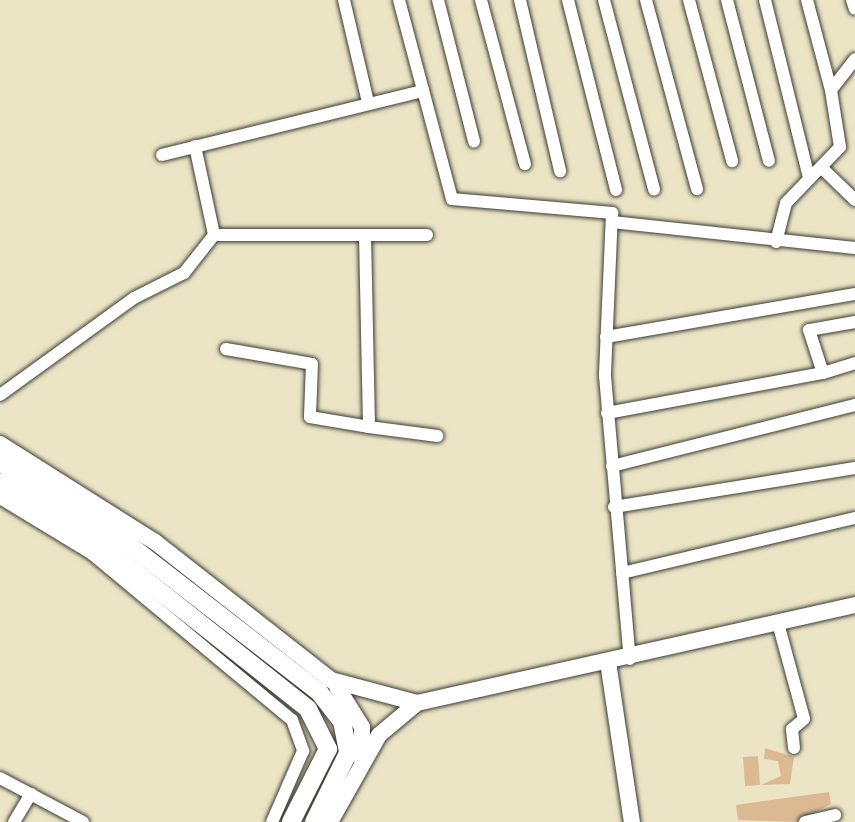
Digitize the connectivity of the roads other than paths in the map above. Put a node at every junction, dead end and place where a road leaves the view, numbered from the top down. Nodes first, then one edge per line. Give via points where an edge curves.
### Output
1 (344, 0) edge
2 (399, 0) edge
3 (438, 0) edge
4 (481, 0) edge
5 (520, 0) edge
6 (568, 0) edge
7 (604, 0) edge
8 (646, 0) edge
9 (689, 0) edge
10 (727, 0) edge
11 (765, 0) edge
12 (807, 0) edge
13 (852, 0) edge
14 (855, 9) edge
15 (855, 59) edge
16 (831, 90) junction
17 (423, 91) junction
18 (368, 102) junction
19 (474, 141) dead end
20 (195, 146) junction
21 (162, 155) dead end
22 (732, 161) dead end
23 (769, 161) dead end
24 (525, 164) dead end
25 (824, 170) junction
26 (560, 171) dead end
27 (809, 178) junction
28 (654, 189) dead end
29 (697, 189) dead end
30 (616, 190) dead end
31 (855, 200) edge
32 (612, 222) junction
33 (214, 235) junction
34 (365, 235) junction
35 (427, 235) dead end
36 (776, 242) junction
37 (855, 248) edge
38 (855, 294) edge
39 (855, 322) edge
40 (606, 337) junction
41 (226, 349) dead end
42 (855, 363) edge
43 (823, 373) junction
44 (0, 395) edge
45 (855, 405) edge
46 (607, 413) junction
47 (369, 427) junction
48 (437, 436) dead end
49 (0, 444) edge
50 (0, 462) edge
51 (612, 466) junction
52 (855, 468) edge
53 (0, 482) edge
54 (0, 498) edge
55 (614, 507) junction
56 (855, 518) edge
57 (622, 573) junction
58 (855, 605) edge
59 (778, 623) junction
60 (630, 659) junction
61 (608, 662) junction
62 (272, 678) junction
63 (331, 680) junction
64 (252, 681) junction
65 (417, 703) junction
66 (794, 748) dead end
67 (361, 771) junction
68 (0, 778) edge
69 (31, 794) junction
70 (835, 815) dead end
71 (281, 821) edge
72 (14, 822) edge
73 (83, 822) edge
74 (314, 822) edge
75 (330, 822) edge
76 (632, 822) edge
77 (805, 822) edge

1 - 18 street
2 - 17 street
3 - 19 street
4 - 24 street
5 - 26 street
6 - 30 street
7 - 28 street
8 - 29 street
9 - 22 street
10 - 23 street
11 - 27 street
12 - 16 street
13 - 14 street
15 - 16 street
16 - 25 street via 840,147
17 - 18 street
17 - 32 street via 452,199 612,213
18 - 20 street
20 - 21 street
20 - 33 street
25 - 27 street
25 - 31 street
27 - 36 street via 786,203
32 - 36 street via 734,230
32 - 40 street
33 - 34 street
33 - 44 street via 184,273 134,298
34 - 35 street
34 - 47 street
36 - 37 street
38 - 40 street
39 - 43 street via 809,330
40 - 46 street
41 - 47 street via 312,364 310,417
42 - 43 street
43 - 46 street
45 - 51 street
46 - 51 street
47 - 48 street
49 - 63 main road via 155,542
50 - 74 highway via 105,526 319,692 342,721 348,753
51 - 55 street
52 - 55 street
53 - 62 highway via 95,540
54 - 64 street via 92,554
55 - 57 street
56 - 57 street
57 - 60 street
58 - 59 main road
59 - 60 main road
59 - 66 street via 804,719 792,729
60 - 61 main road
61 - 65 main road
61 - 76 main road
62 - 64 highway
62 - 71 highway via 308,709 328,749
63 - 65 main road
63 - 67 main road via 362,727
64 - 71 street via 303,735 297,776
65 - 67 main road via 379,735
67 - 75 main road
68 - 69 street
69 - 72 street
69 - 73 street
70 - 77 street

